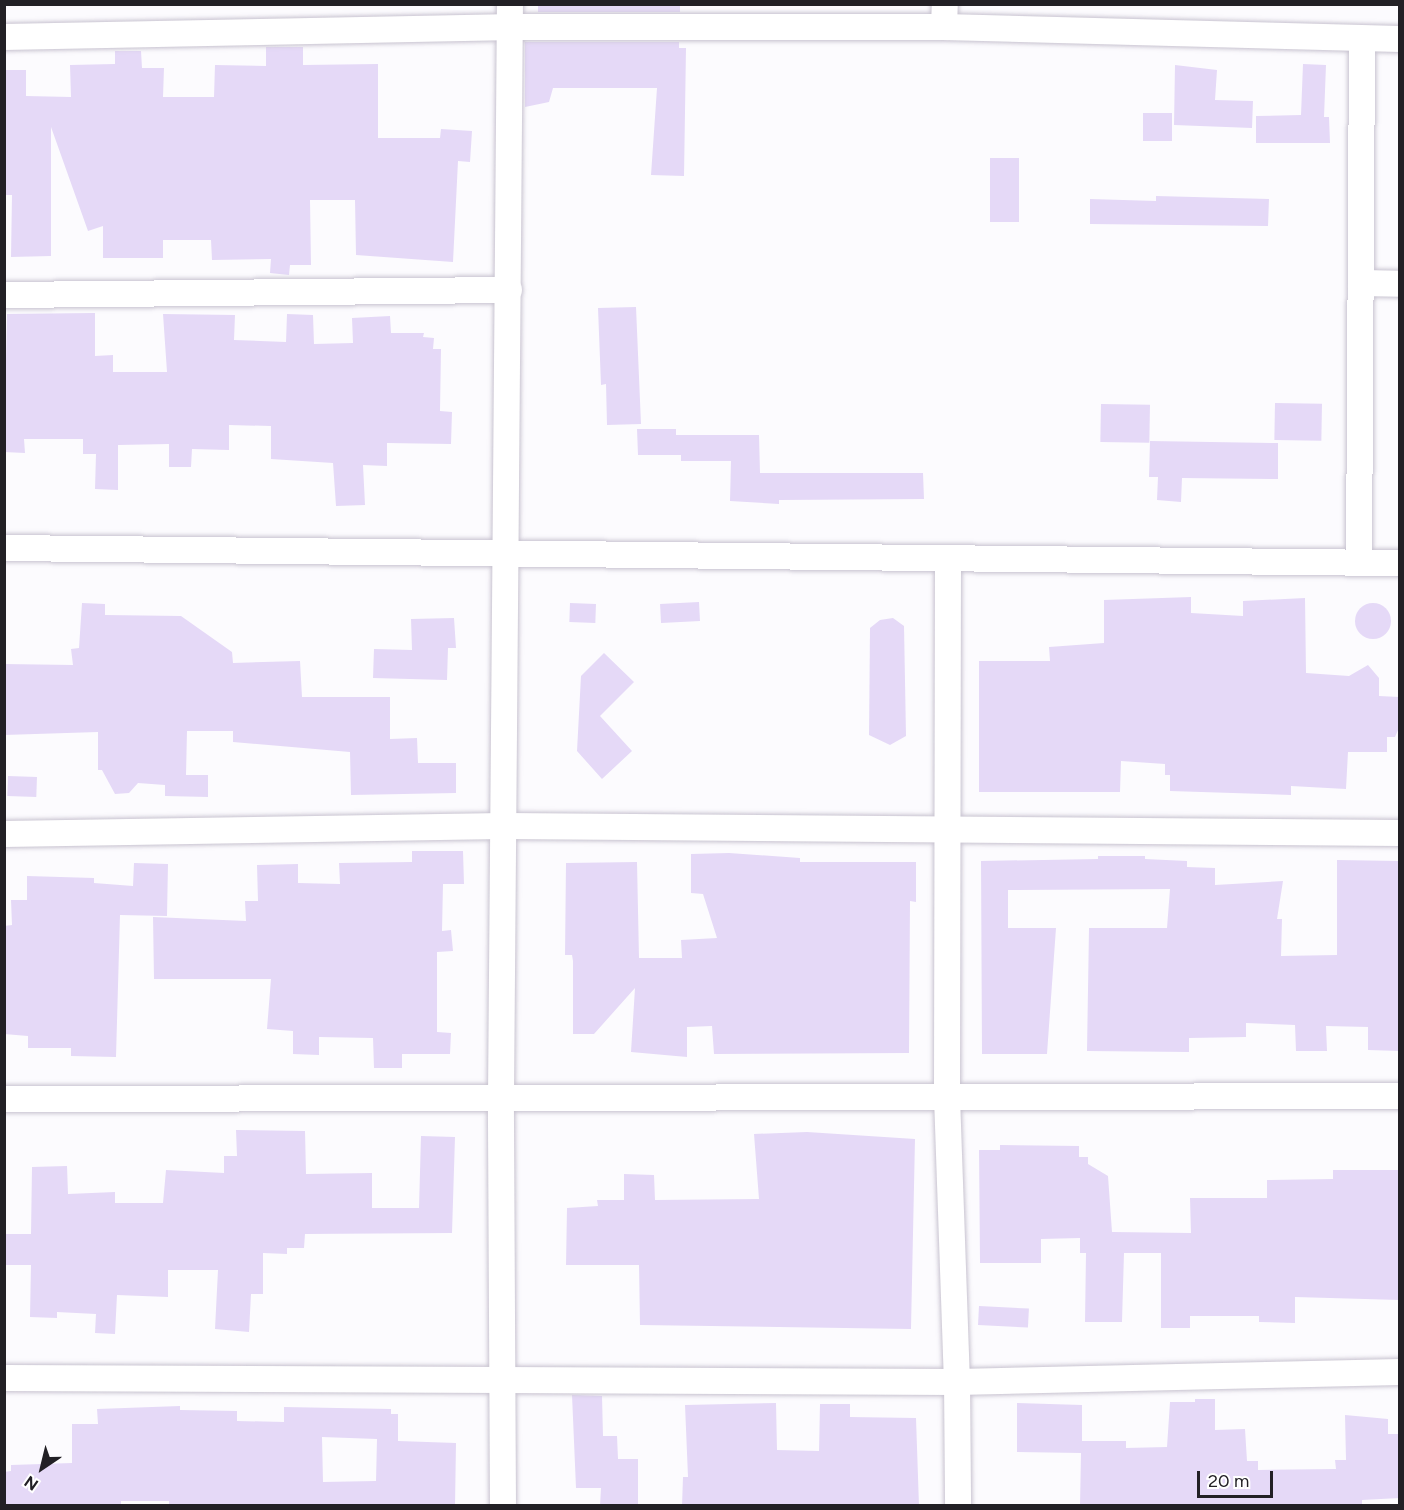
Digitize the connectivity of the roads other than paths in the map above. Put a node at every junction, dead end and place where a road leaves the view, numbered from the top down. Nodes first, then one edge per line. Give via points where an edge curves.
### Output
1 (510, 16) edge
2 (945, 16) edge
3 (4, 37) edge
4 (1362, 39) junction
5 (1400, 39) edge
6 (1361, 283) junction
7 (1400, 284) edge
8 (509, 290) junction
9 (4, 295) edge
10 (4, 548) edge
11 (508, 553) junction
12 (948, 560) junction
13 (1359, 563) junction
14 (1400, 563) edge
15 (506, 826) junction
16 (948, 829) junction
17 (1400, 833) edge
18 (4, 834) edge
19 (501, 1096) junction
20 (1400, 1096) edge
21 (946, 1097) junction
22 (4, 1099) edge
23 (1400, 1372) edge
24 (4, 1378) edge
25 (505, 1380) junction
26 (957, 1382) junction
27 (503, 1506) edge
28 (958, 1506) edge

1 - 2 street
1 - 3 street
1 - 8 street
2 - 4 street
4 - 5 street
4 - 6 street
6 - 7 street
6 - 13 street
8 - 9 street
8 - 11 street
10 - 11 street
11 - 12 street
11 - 15 street
12 - 13 street
12 - 16 street
13 - 14 street
15 - 16 street
15 - 18 street
15 - 19 street
16 - 17 street
16 - 21 street
19 - 21 street
19 - 22 street
19 - 25 street
20 - 21 street
21 - 26 street
23 - 26 street
24 - 25 street
25 - 26 street
25 - 27 street
26 - 28 street

